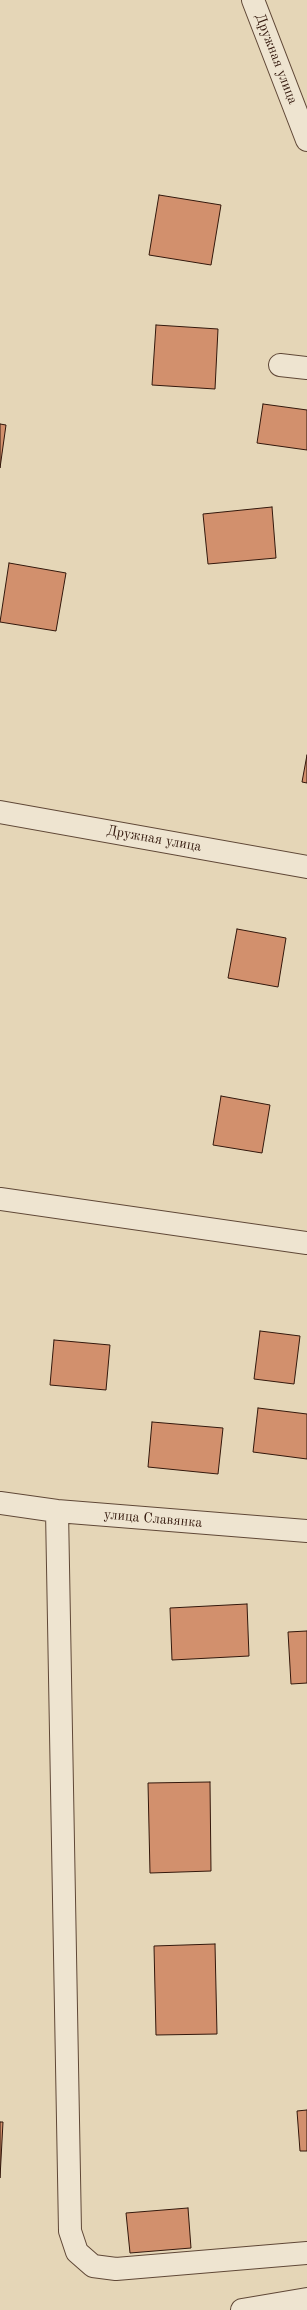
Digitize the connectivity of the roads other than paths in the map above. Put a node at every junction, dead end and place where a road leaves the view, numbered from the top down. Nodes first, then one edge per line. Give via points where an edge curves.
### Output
1 (253, 0) edge
2 (307, 140) edge
3 (280, 365) dead end
4 (307, 368) edge
5 (0, 812) edge
6 (307, 867) edge
7 (0, 1199) edge
8 (307, 1243) edge
9 (0, 1503) edge
10 (57, 1512) junction
11 (307, 1532) edge
12 (307, 2253) edge
13 (307, 2299) edge
14 (242, 2310) edge

1 - 2 street, Дружная улица
3 - 4 street
5 - 6 street, Дружная улица
7 - 8 street
9 - 10 street, улица Славянка
10 - 11 street, улица Славянка
10 - 12 street via 70,2223 77,2252 93,2266 116,2269
13 - 14 street

